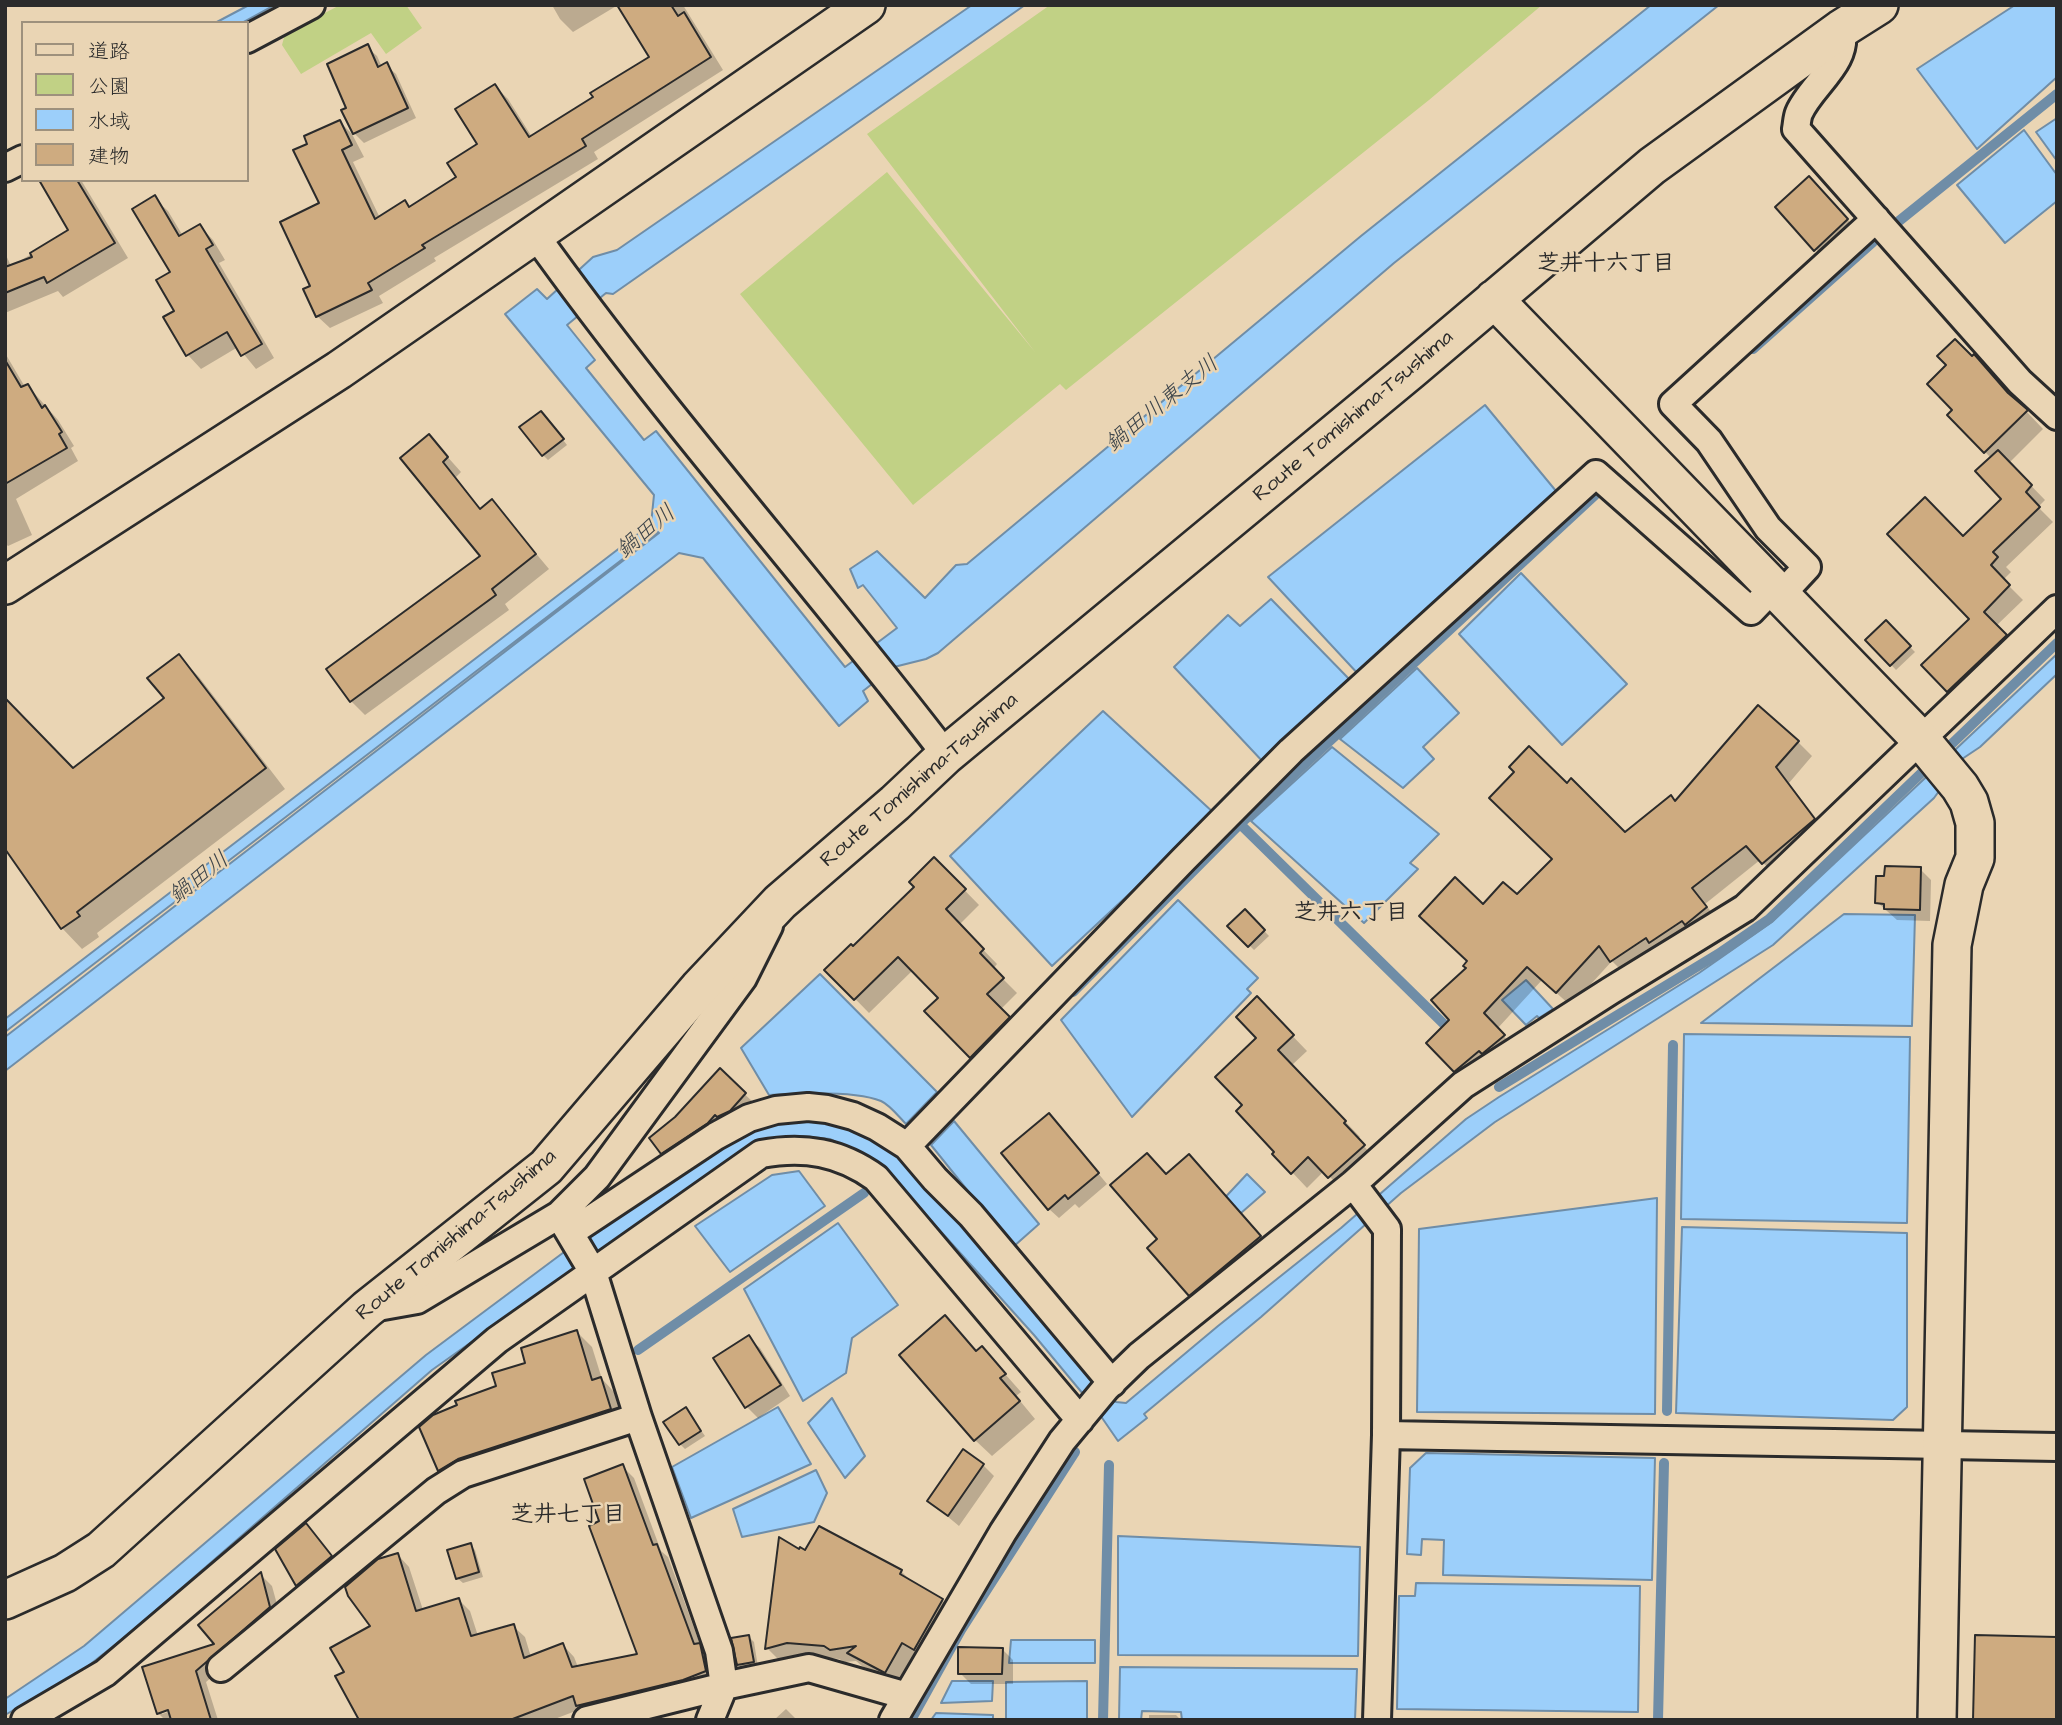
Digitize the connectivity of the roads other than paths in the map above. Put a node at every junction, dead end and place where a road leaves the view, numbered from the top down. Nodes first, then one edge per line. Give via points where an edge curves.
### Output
1 (311, 5) edge
2 (866, 5) edge
3 (1879, 5) edge
4 (1841, 29) junction
5 (248, 38) edge
6 (21, 160) edge
7 (5, 168) edge
8 (1876, 219) junction
9 (536, 236) junction
10 (1494, 299) junction
11 (2057, 416) edge
12 (5, 585) edge
13 (1777, 591) junction
14 (2057, 609) edge
15 (1926, 745) junction
16 (946, 755) junction
17 (780, 902) junction
18 (907, 1146) junction
19 (1353, 1184) junction
20 (567, 1229) junction
21 (593, 1272) junction
22 (367, 1309) junction
23 (1109, 1385) junction
24 (638, 1418) junction
25 (1080, 1420) junction
26 (1386, 1436) junction
27 (1942, 1446) junction
28 (2057, 1447) edge
29 (5, 1600) edge
30 (221, 1668) dead end
31 (724, 1686) junction
32 (907, 1696) junction
33 (25, 1720) edge
34 (587, 1720) edge
35 (709, 1720) edge
36 (893, 1720) edge
37 (1377, 1720) edge
38 (1937, 1720) edge

1 - 5 street
2 - 9 street
3 - 4 street, Route Tomishima-Tsushima
4 - 8 street via 1841,52 1800,112 1796,130
4 - 10 street, Route Tomishima-Tsushima via 1653,166
6 - 7 street
8 - 11 street via 2020,382
8 - 13 street via 1673,404 1709,441 1768,528 1807,567
9 - 12 street
9 - 16 street via 589,312
10 - 13 street
10 - 16 street, Route Tomishima-Tsushima
13 - 15 street
13 - 18 street via 1751,611 1596,474 1292,751
14 - 15 street
15 - 19 street via 1745,908 1463,1085
15 - 27 street via 1969,802 1975,823 1975,858 1964,885 1952,945
16 - 17 street, Route Tomishima-Tsushima
17 - 20 street via 743,978 597,1177
17 - 22 street, Route Tomishima-Tsushima via 699,988 546,1167
18 - 20 street via 853,1116 808,1107 776,1110 748,1118 716,1136
18 - 23 street via 971,1215
19 - 23 street
19 - 26 street via 1387,1229
20 - 21 street
20 - 22 street via 417,1300
21 - 24 street
21 - 25 street via 761,1154 824,1152 876,1178
21 - 33 street via 496,1340 105,1673
22 - 29 street, Route Tomishima-Tsushima via 101,1550 65,1573
23 - 25 street
24 - 30 street via 463,1474 436,1491
24 - 31 street via 719,1651
25 - 32 street via 1003,1532
26 - 27 street
26 - 37 street
27 - 28 street
27 - 38 street
31 - 32 street via 809,1668
31 - 34 street
31 - 35 street
32 - 36 street

